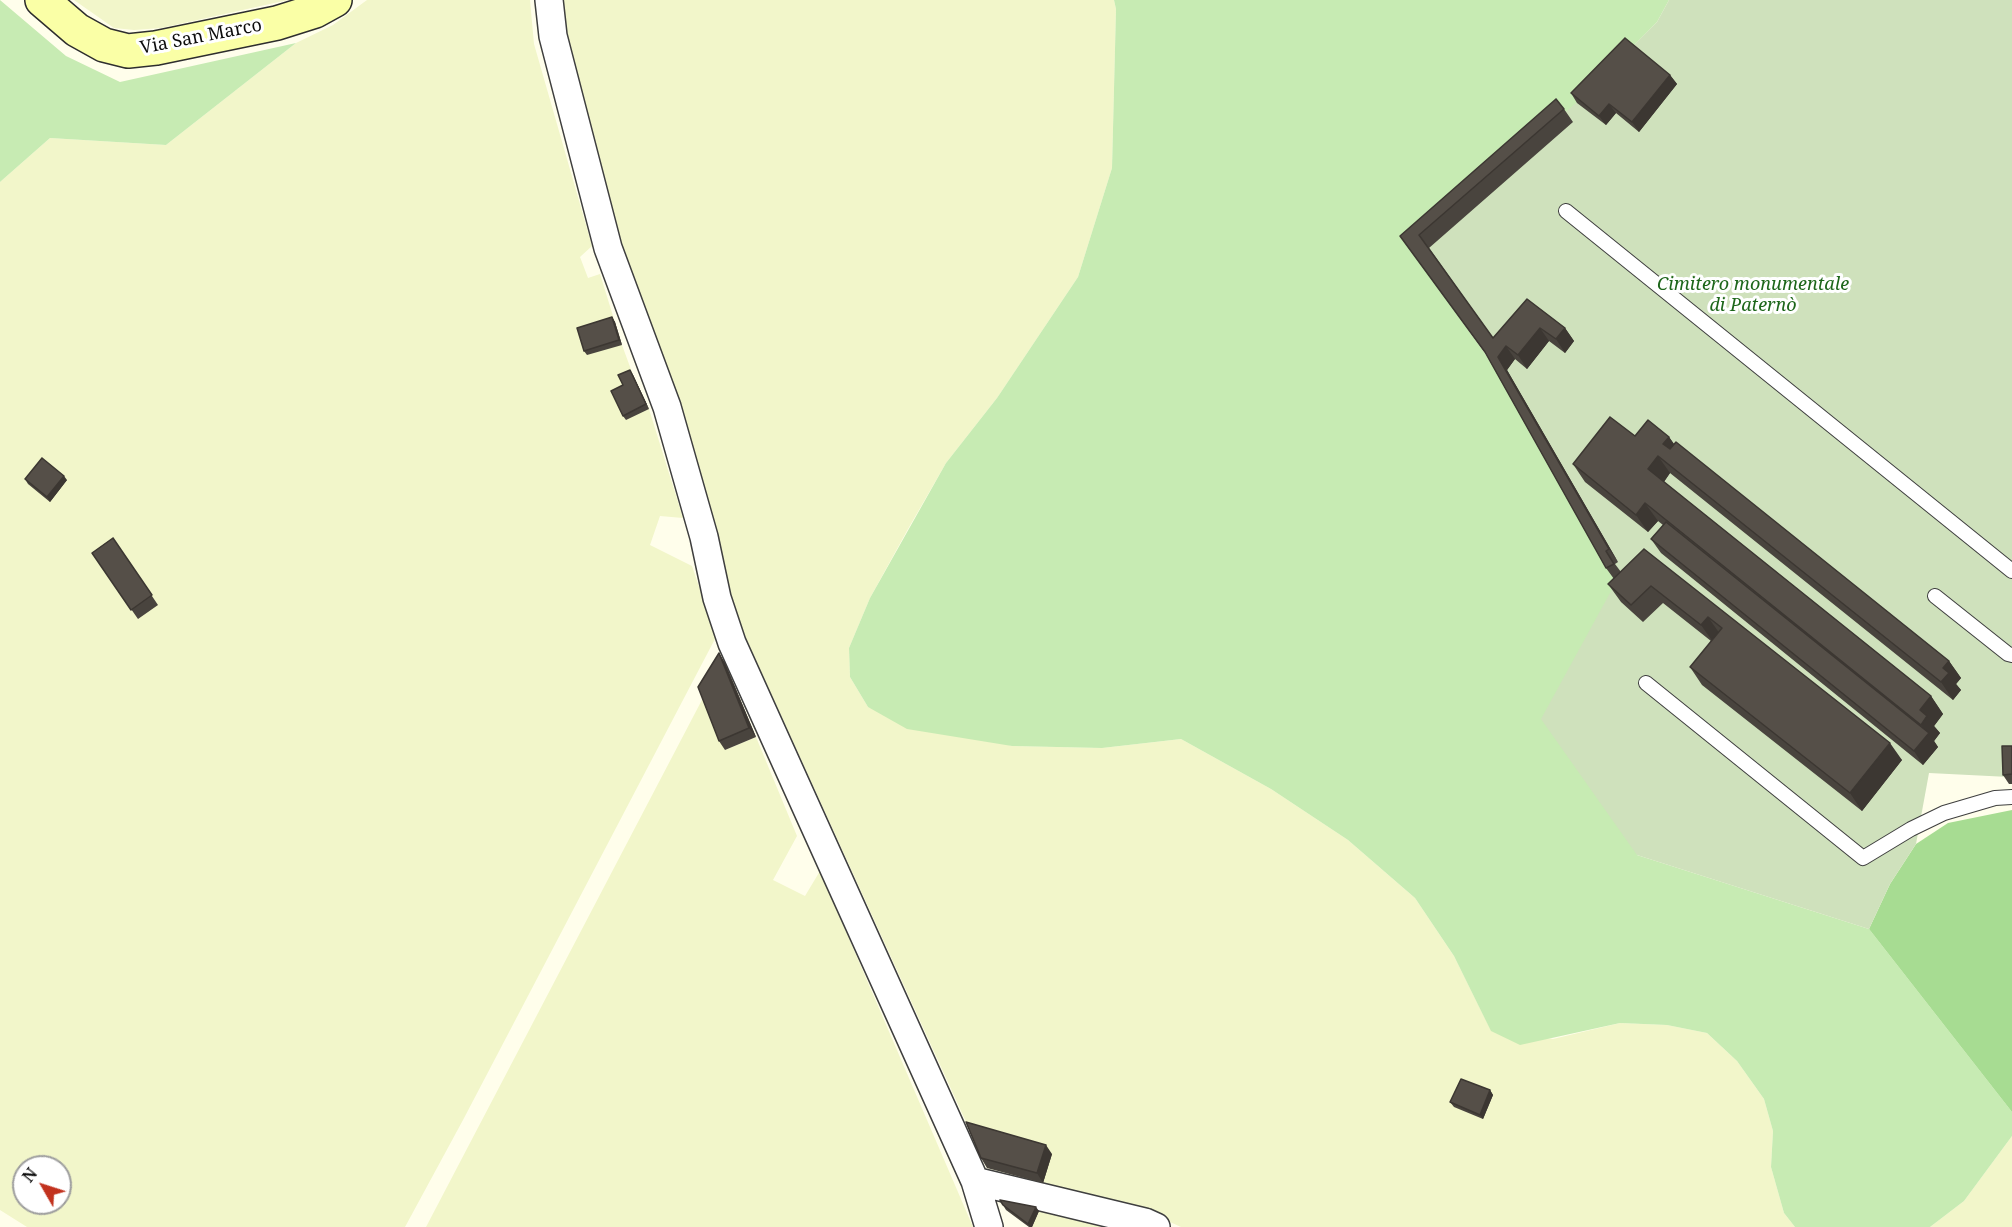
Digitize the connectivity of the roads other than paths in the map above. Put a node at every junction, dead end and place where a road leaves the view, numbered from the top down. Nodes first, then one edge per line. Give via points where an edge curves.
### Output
1 (42, 0) edge
2 (335, 0) edge
3 (549, 0) edge
4 (1566, 211) dead end
5 (2012, 571) edge
6 (1935, 596) dead end
7 (2012, 655) edge
8 (1646, 683) dead end
9 (2012, 797) edge
10 (975, 1181) junction
11 (989, 1227) edge
12 (1156, 1227) edge

1 - 2 street, Via San Marco via 77,30 104,45 128,51 277,23
3 - 10 street via 553,36 608,248 667,407 732,644
4 - 5 lane
6 - 7 lane
8 - 9 lane via 1863,858 1944,813
10 - 11 street
10 - 12 street

